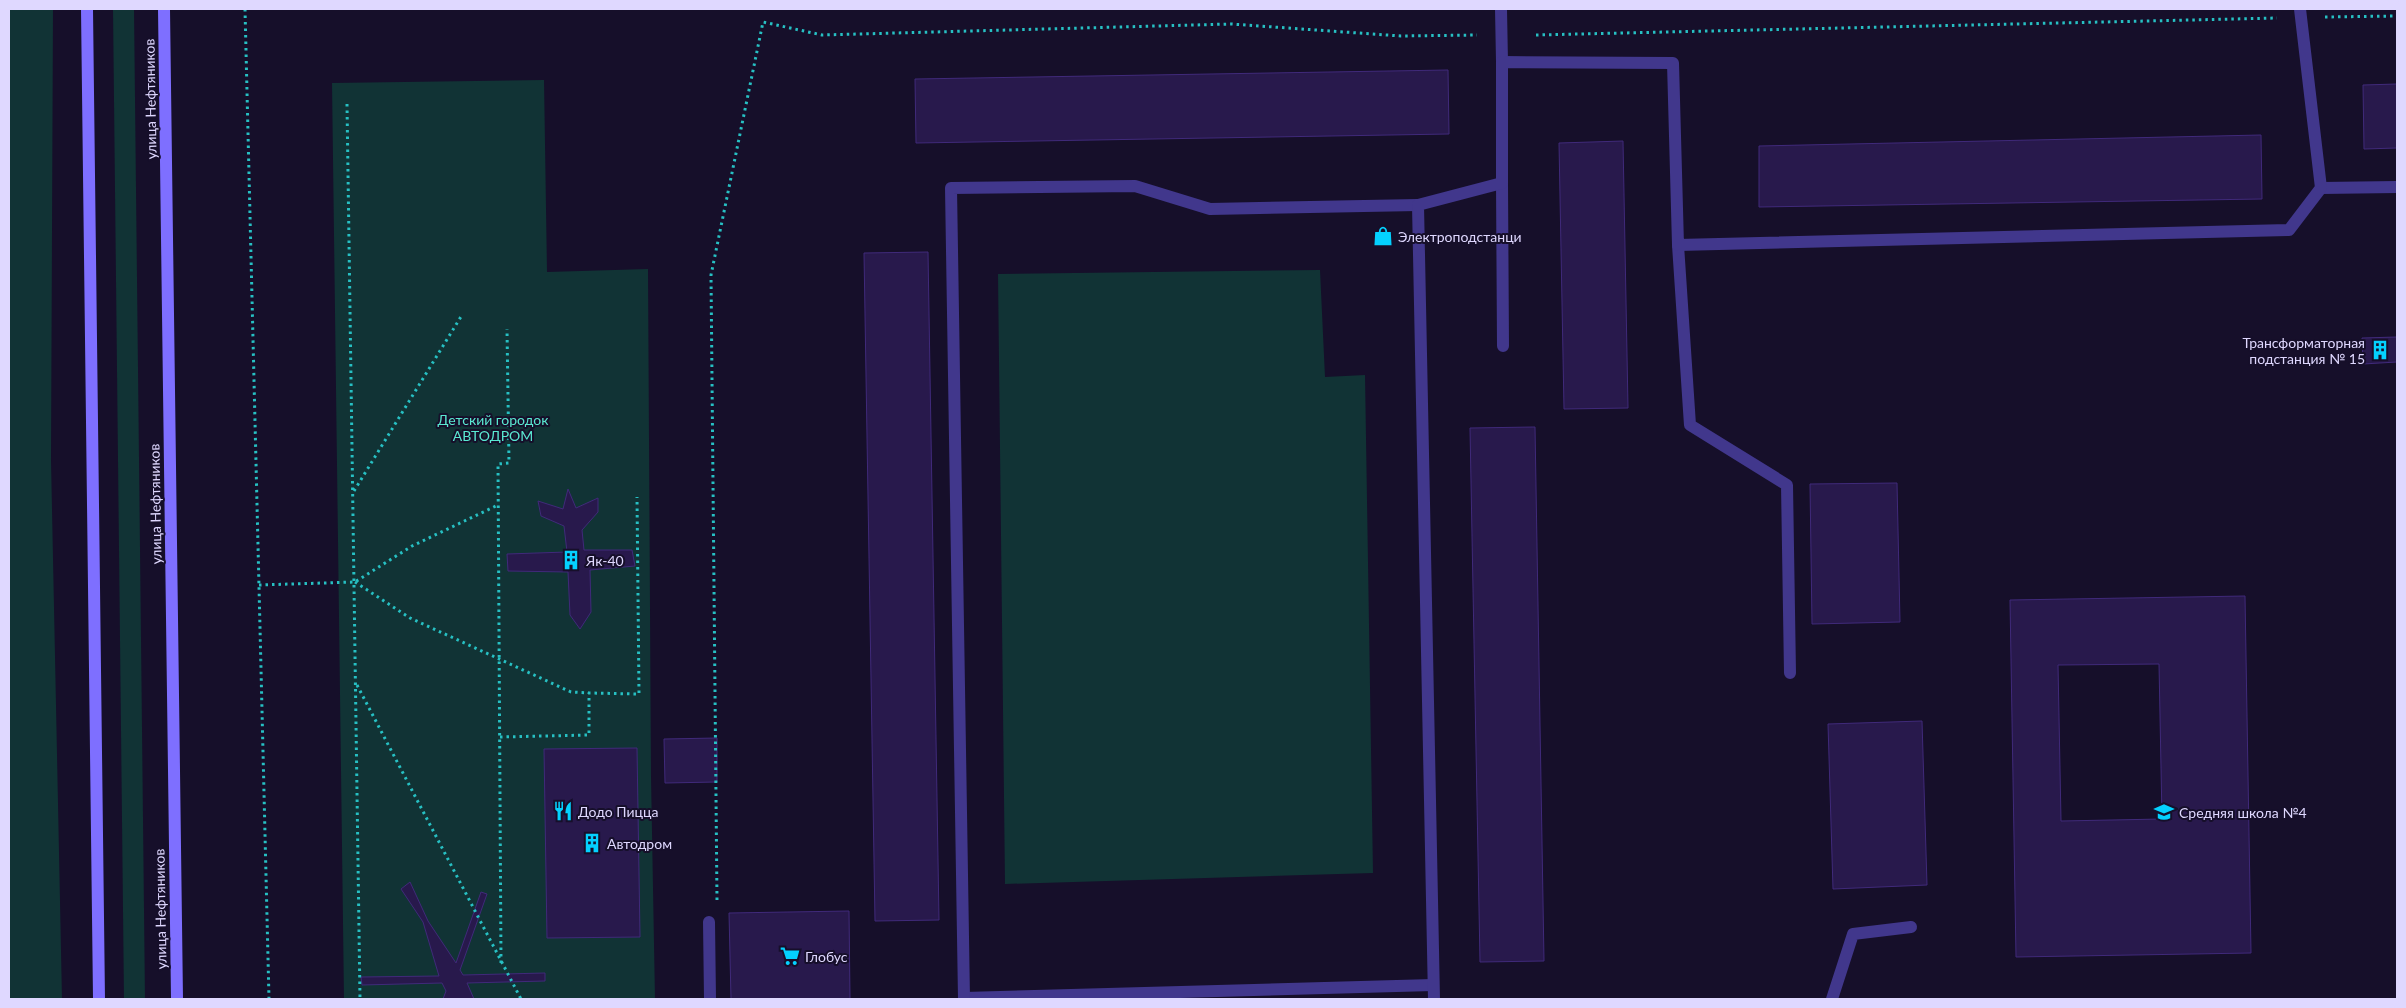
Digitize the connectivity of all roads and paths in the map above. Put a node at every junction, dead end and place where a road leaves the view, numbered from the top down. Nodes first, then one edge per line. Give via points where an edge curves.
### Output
1 (87, 9) edge
2 (164, 9) edge
3 (245, 9) edge
4 (1501, 9) edge
5 (2300, 13) edge
6 (2397, 16) edge
7 (1502, 35) junction
8 (1502, 62) junction
9 (347, 104) dead end
10 (1502, 184) junction
11 (2397, 187) edge
12 (2321, 188) junction
13 (1418, 204) junction
14 (1678, 245) junction
15 (462, 315) dead end
16 (507, 329) dead end
17 (1504, 346) dead end
18 (354, 492) junction
19 (638, 497) dead end
20 (498, 505) junction
21 (354, 582) junction
22 (259, 585) junction
23 (499, 659) junction
24 (1790, 673) dead end
25 (356, 684) junction
26 (589, 693) junction
27 (500, 737) junction
28 (717, 910) dead end
29 (709, 922) dead end
30 (1911, 928) dead end
31 (501, 963) junction
32 (1433, 985) junction
33 (99, 999) edge
34 (177, 999) edge
35 (268, 999) edge
36 (360, 999) edge
37 (521, 999) edge
38 (710, 999) edge
39 (964, 999) edge
40 (1434, 999) edge
41 (1832, 999) edge

1 - 33 main road
2 - 34 main road, улица Нефтяников
3 - 22 path
4 - 7 lane
5 - 6 path
5 - 7 path
5 - 12 lane
7 - 8 lane
7 - 28 path via 1401,36 1231,24 822,35 763,22 711,275
8 - 10 lane
8 - 14 lane via 1673,63
9 - 18 path
10 - 13 lane
10 - 17 lane
11 - 12 lane
12 - 14 lane via 2289,230
13 - 32 lane
13 - 39 lane via 1210,209 1135,186 951,188
14 - 24 lane via 1690,425 1787,485
15 - 18 path
16 - 20 path via 509,463 498,464
18 - 21 path
19 - 26 path via 638,694
20 - 21 path via 412,546
20 - 23 path
21 - 22 path
21 - 23 path via 410,618
21 - 25 path
22 - 35 path
23 - 26 path via 571,692
23 - 27 path
25 - 31 path
25 - 36 path
26 - 27 path via 589,735
27 - 31 path
29 - 38 lane
30 - 41 lane via 1853,934
31 - 37 path
32 - 39 lane
32 - 40 lane

